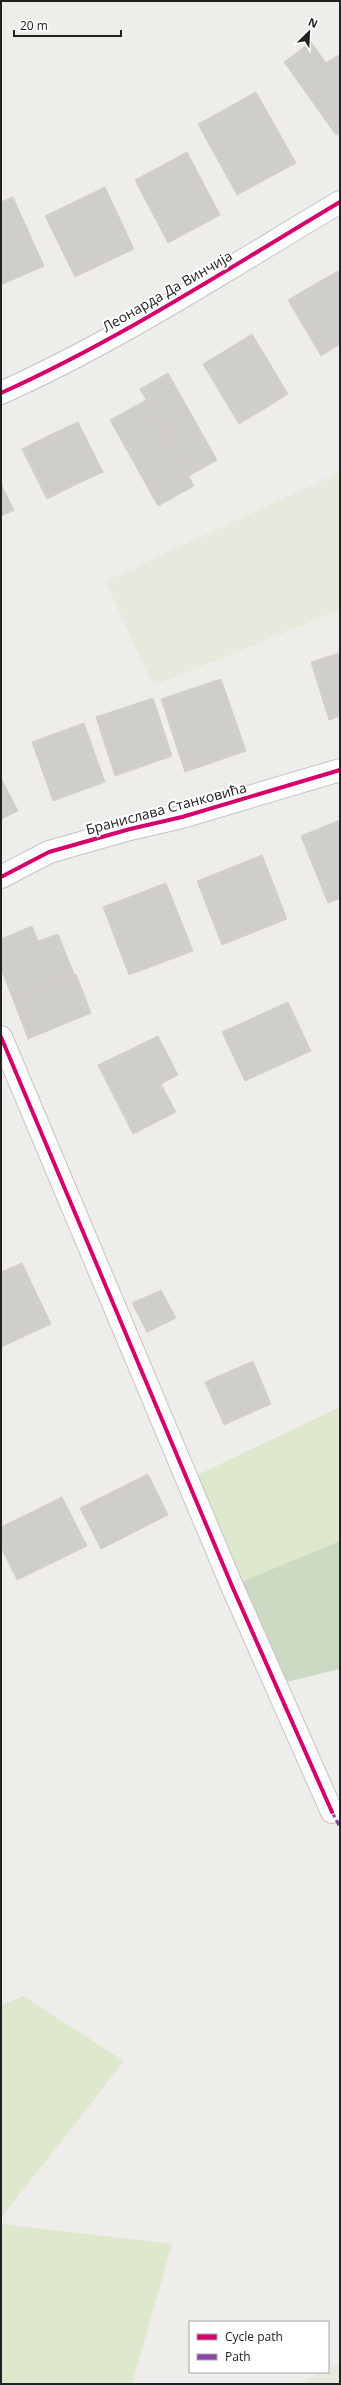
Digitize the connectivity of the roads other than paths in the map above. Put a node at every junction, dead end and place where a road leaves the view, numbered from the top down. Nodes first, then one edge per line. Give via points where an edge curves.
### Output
1 (340, 202) edge
2 (1, 393) edge
3 (340, 770) edge
4 (1, 877) edge
5 (1, 1037) edge
6 (332, 1812) dead end

1 - 2 street, Леонарда Да Винчија via 143,319 49,371
3 - 4 street, Бранислава Станковића via 182,817 71,845 49,852
5 - 6 street via 229,1578

